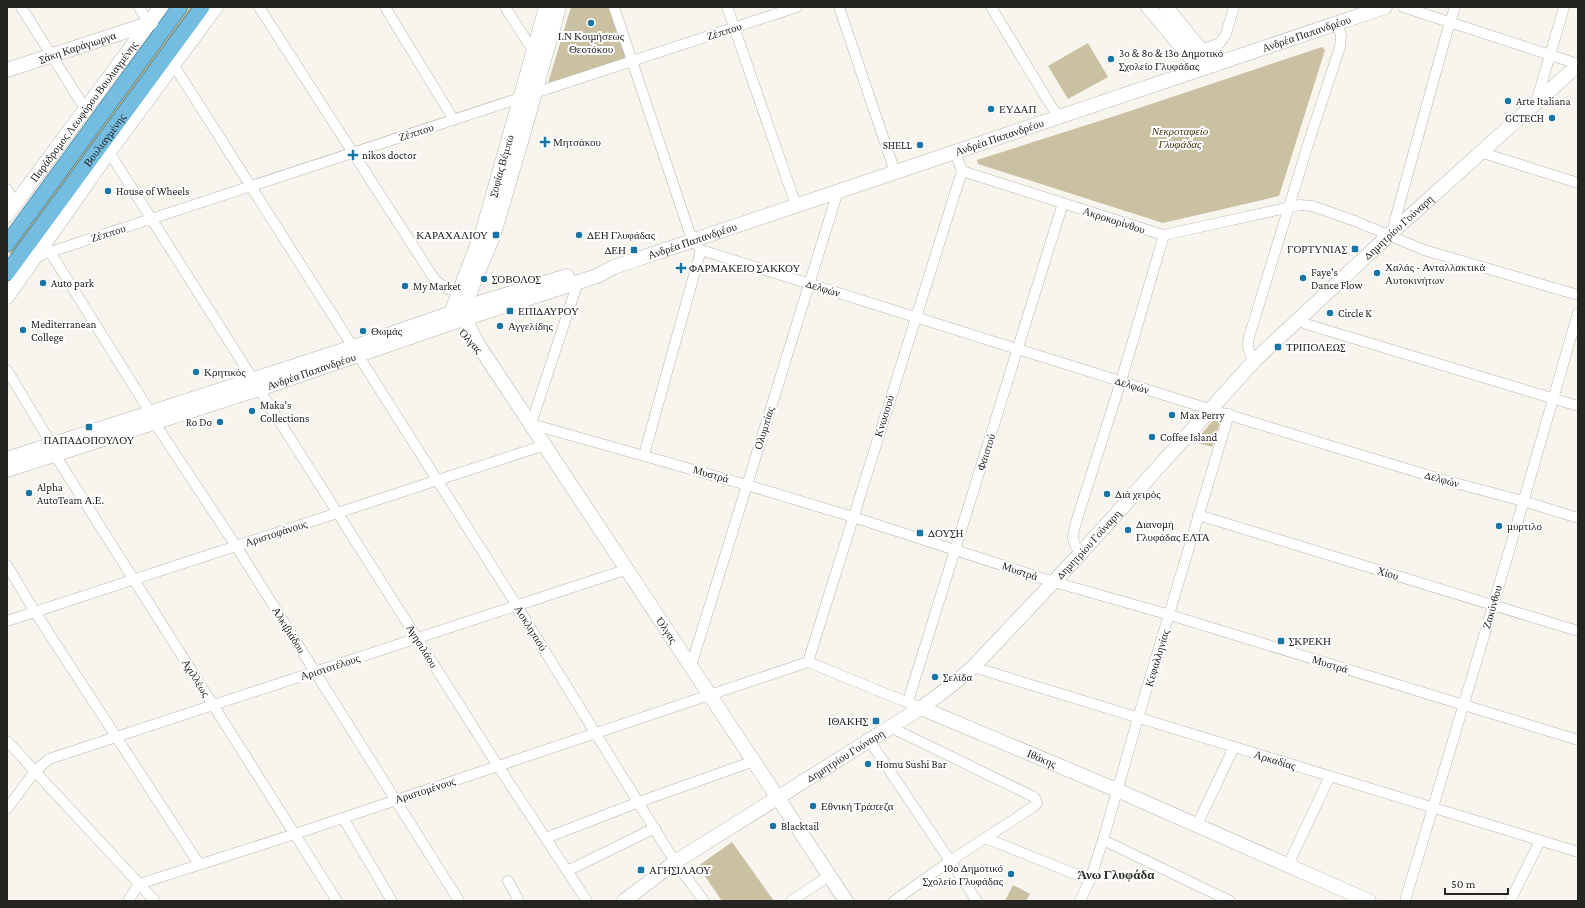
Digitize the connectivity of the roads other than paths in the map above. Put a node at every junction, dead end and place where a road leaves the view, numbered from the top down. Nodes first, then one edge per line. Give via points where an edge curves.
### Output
1 (21, 7) edge
2 (139, 7) edge
3 (161, 7) edge
4 (202, 7) edge
5 (216, 7) edge
6 (259, 7) edge
7 (385, 7) edge
8 (505, 7) edge
9 (546, 7) edge
10 (559, 7) edge
11 (614, 7) edge
12 (727, 7) edge
13 (797, 7) edge
14 (839, 7) edge
15 (991, 7) edge
16 (1148, 7) edge
17 (1166, 7) edge
18 (1234, 7) edge
19 (1385, 7) edge
20 (1403, 7) edge
21 (1455, 7) edge
22 (1564, 7) edge
23 (1354, 12) edge
24 (176, 13) edge
25 (1450, 22) junction
26 (1337, 23) junction
27 (149, 24) junction
28 (734, 28) junction
29 (113, 36) junction
30 (1202, 50) junction
31 (128, 52) junction
32 (534, 52) junction
33 (51, 54) junction
34 (1550, 55) junction
35 (632, 61) junction
36 (173, 64) junction
37 (1578, 64) edge
38 (1213, 65) junction
39 (1200, 69) junction
40 (7, 70) edge
41 (534, 93) junction
42 (521, 97) junction
43 (1536, 103) junction
44 (86, 110) junction
45 (1058, 117) junction
46 (454, 120) junction
47 (109, 152) junction
48 (955, 152) junction
49 (1480, 152) junction
50 (353, 153) junction
51 (962, 171) junction
52 (895, 172) junction
53 (1578, 183) edge
54 (251, 186) junction
55 (7, 189) edge
56 (838, 191) junction
57 (1063, 203) junction
58 (796, 205) junction
59 (1290, 207) junction
60 (11, 210) edge
61 (151, 219) junction
62 (1391, 233) junction
63 (1164, 235) junction
64 (7, 244) edge
65 (697, 245) junction
66 (48, 248) junction
67 (614, 266) junction
68 (7, 272) edge
69 (578, 282) junction
70 (809, 283) junction
71 (460, 290) junction
72 (1578, 296) edge
73 (7, 297) edge
74 (1578, 313) edge
75 (460, 315) junction
76 (916, 316) junction
77 (1298, 318) junction
78 (1017, 350) junction
79 (355, 351) junction
80 (1254, 360) junction
81 (7, 370) edge
82 (1121, 381) junction
83 (256, 384) junction
84 (1553, 399) junction
85 (1578, 406) edge
86 (1209, 409) junction
87 (1229, 414) junction
88 (152, 417) junction
89 (531, 424) junction
90 (545, 445) junction
91 (54, 450) junction
92 (644, 454) junction
93 (7, 459) edge
94 (7, 470) edge
95 (438, 480) junction
96 (747, 485) junction
97 (1523, 501) junction
98 (338, 513) junction
99 (1198, 515) junction
100 (853, 517) junction
101 (1578, 518) edge
102 (236, 546) junction
103 (956, 550) junction
104 (1081, 553) junction
105 (7, 565) edge
106 (628, 569) junction
107 (134, 580) junction
108 (1054, 582) junction
109 (517, 606) junction
110 (1493, 606) junction
111 (35, 612) junction
112 (1170, 615) junction
113 (7, 621) edge
114 (1578, 631) edge
115 (417, 638) junction
116 (808, 662) junction
117 (691, 666) junction
118 (973, 667) junction
119 (315, 672) junction
120 (710, 695) junction
121 (908, 701) junction
122 (1463, 705) junction
123 (214, 706) junction
124 (921, 708) junction
125 (1138, 718) junction
126 (890, 727) junction
127 (597, 733) junction
128 (117, 736) junction
129 (869, 740) junction
130 (1578, 740) edge
131 (7, 741) edge
132 (1234, 747) junction
133 (754, 761) junction
134 (498, 766) junction
135 (35, 771) junction
136 (1330, 776) junction
137 (1117, 790) junction
138 (778, 797) junction
139 (397, 800) junction
140 (639, 802) junction
141 (8, 806) edge
142 (1433, 808) junction
143 (343, 818) junction
144 (1197, 825) junction
145 (655, 828) junction
146 (295, 834) junction
147 (546, 838) junction
148 (985, 838) junction
149 (1103, 840) junction
150 (1540, 841) junction
151 (1578, 852) edge
152 (950, 861) junction
153 (675, 862) junction
154 (199, 864) junction
155 (1288, 866) junction
156 (567, 871) junction
157 (829, 876) junction
158 (1090, 880) junction
159 (508, 881) dead end
160 (139, 884) junction
161 (1215, 898) edge
162 (128, 901) edge
163 (155, 901) edge
164 (337, 901) edge
165 (392, 901) edge
166 (459, 901) edge
167 (520, 901) edge
168 (587, 901) edge
169 (624, 901) edge
170 (704, 901) edge
171 (791, 901) edge
172 (846, 901) edge
173 (894, 901) edge
174 (977, 901) edge
175 (1080, 901) edge
176 (1230, 901) edge
177 (1369, 901) edge
178 (1405, 901) edge
179 (1510, 901) edge

1 - 33 street
2 - 27 street
3 - 27 main road, Παράδρομος Λεωφόρου Βουλιαγμένης
4 - 68 main road, Βουλιαγμένης
5 - 36 main road
6 - 50 street
7 - 46 street
8 - 32 street
9 - 32 main road, Σοφίας Βέμπω
10 - 41 main road, Σοφίας Βέμπω
11 - 35 street
12 - 28 street
13 - 28 street, Ζέππου
14 - 52 street
15 - 45 street
16 - 39 main road
17 - 30 main road
18 - 30 street via 1226,34 1220,43
19 - 23 main road, Ανδρέα Παπανδρέου
20 - 25 street
21 - 25 street
22 - 34 street
23 - 26 main road, Ανδρέα Παπανδρέου
24 - 27 main road, Σάκη Καράγιωργα
24 - 64 main road, Βουλιαγμένης
25 - 34 street
25 - 62 street
26 - 38 main road, Ανδρέα Παπανδρέου
26 - 59 street via 1341,35 1340,47
27 - 29 main road, Σάκη Καράγιωργα
27 - 31 main road, Παράδρομος Λεωφόρου Βουλιαγμένης
28 - 35 street, Ζέππου
28 - 58 street
29 - 31 main road via 120,39
29 - 33 main road, Σάκη Καράγιωργα
30 - 38 main road
31 - 44 main road, Παράδρομος Λεωφόρου Βουλιαγμένης
32 - 42 main road, Σοφίας Βέμπω
33 - 40 main road, Σάκη Καράγιωργα
33 - 44 street
34 - 37 street
34 - 43 street
35 - 41 street, Ζέππου
35 - 65 street
36 - 47 main road
36 - 54 street, Ασκληπιού
37 - 43 main road, Δημητρίου Γούναρη
38 - 39 main road, Ανδρέα Παπανδρέου
39 - 45 main road, Ανδρέα Παπανδρέου
41 - 42 street, Ζέππου
41 - 75 main road, Σοφίας Βέμπω via 494,233
42 - 46 street, Ζέππου
42 - 71 main road, Σοφίας Βέμπω via 483,230
43 - 49 main road, Δημητρίου Γούναρη
44 - 60 main road, Παράδρομος Λεωφόρου Βουλιαγμένης
45 - 48 main road, Ανδρέα Παπανδρέου
46 - 50 street, Ζέππου
47 - 61 street, Αγησιλάου
47 - 66 main road
48 - 51 street
48 - 52 main road, Ανδρέα Παπανδρέου
49 - 53 street
49 - 62 main road, Δημητρίου Γούναρη
50 - 54 street, Ζέππου
50 - 71 street via 435,280 448,289
51 - 57 street, Ακροκορίνθου
51 - 76 street, Κνωσσού
52 - 56 main road, Ανδρέα Παπανδρέου
54 - 61 street, Ζέππου
54 - 79 street, Ασκληπιού
55 - 60 street
56 - 58 main road, Ανδρέα Παπανδρέου
56 - 70 street, Ολυμπίας
57 - 63 street, Ακροκορίνθου
57 - 78 street, Φαιστού
58 - 65 main road, Ανδρέα Παπανδρέου
59 - 62 street via 1312,206
59 - 63 street
59 - 80 street via 1249,336 1247,346
61 - 66 street, Ζέππου
61 - 83 street, Αγησιλάου
62 - 72 street via 1424,250
62 - 77 main road, Δημητρίου Γούναρη
63 - 82 street
65 - 67 main road, Ανδρέα Παπανδρέου
65 - 70 street, Δελφών
65 - 92 street
66 - 73 main road via 35,257
66 - 88 street, Αλκιβιάδου
67 - 69 main road, Ανδρέα Παπανδρέου via 597,276
67 - 75 main road, Ανδρέα Παπανδρέου via 593,268
69 - 75 main road, Ανδρέα Παπανδρέου
69 - 89 street
70 - 76 street, Δελφών
70 - 96 street, Ολυμπίας
71 - 75 main road, Σοφίας Βέμπω via 456,298
74 - 84 street, Ζακύνθου
75 - 79 main road, Ανδρέα Παπανδρέου
75 - 89 main road, Όλγας via 470,342 488,358
76 - 78 street, Δελφών
76 - 100 street, Κνωσσού
77 - 80 main road, Δημητρίου Γούναρη
77 - 84 street via 1306,324
78 - 82 street, Δελφών
78 - 103 street, Φαιστού
79 - 83 main road, Ανδρέα Παπανδρέου
79 - 95 street, Ασκληπιού
80 - 86 main road, Δημητρίου Γούναρη
81 - 91 street, Αχιλλέως
82 - 86 street, Δελφών
82 - 104 street via 1073,536 1075,548
83 - 88 main road, Ανδρέα Παπανδρέου
83 - 98 street, Αγησιλάου
84 - 85 street
84 - 97 street, Ζακύνθου
86 - 87 street, Δελφών
86 - 104 main road, Δημητρίου Γούναρη
87 - 97 street, Δελφών via 1440,479
87 - 99 street, Κεφαλληνίας
88 - 91 main road, Ανδρέα Παπανδρέου
88 - 102 street, Αλκιβιάδου
89 - 90 main road, Όλγας
89 - 92 street, Μυστρά
90 - 95 street, Αριστοφάνους
90 - 106 main road, Όλγας
91 - 93 main road, Ανδρέα Παπανδρέου
91 - 94 main road, Ανδρέα Παπανδρέου
91 - 107 street, Αχιλλέως
92 - 96 street, Μυστρά
95 - 98 street, Αριστοφάνους
95 - 109 street, Ασκληπιού
96 - 100 street, Μυστρά
96 - 117 street, Ολυμπίας
97 - 101 street, Δελφών
97 - 110 street, Ζακύνθου
98 - 102 street, Αριστοφάνους
98 - 115 street, Αγησιλάου
99 - 110 street, Χίου
99 - 112 street, Κεφαλληνίας
100 - 103 street, Μυστρά
100 - 116 street, Κνωσσού
102 - 107 street, Αριστοφάνους
102 - 119 street, Αλκιβιάδου
103 - 108 street, Μυστρά
103 - 121 street, Φαιστού
104 - 108 main road, Δημητρίου Γούναρη
105 - 111 street
106 - 109 street, Αριστοτέλους
106 - 117 main road, Όλγας
107 - 111 street, Αριστοφάνους
107 - 123 street, Αχιλλέως
108 - 112 street, Μυστρά
108 - 118 main road, Δημητρίου Γούναρη
109 - 115 street, Αριστοτέλους
109 - 127 street, Ασκληπιού
110 - 114 street, Χίου
110 - 122 street, Ζακύνθου
111 - 113 street, Αριστοφάνους
111 - 128 street
112 - 122 street, Μυστρά
112 - 125 street, Κεφαλληνίας
115 - 119 street, Αριστοτέλους
115 - 134 street, Αγησιλάου
116 - 120 street
116 - 121 street, Ιθάκης
117 - 120 main road, Όλγας
118 - 124 main road, Δημητρίου Γούναρη
118 - 125 street, Αρκαδίας
119 - 123 street, Αριστοτέλους
119 - 139 street, Αλκιβιάδου
120 - 127 street, Αριστομένους
120 - 133 main road, Όλγας
121 - 124 street, Ιθάκης
122 - 130 street, Μυστρά
122 - 142 street, Ζακύνθου
123 - 128 street, Αριστοτέλους
123 - 146 street, Αχιλλέως
124 - 126 main road, Δημητρίου Γούναρη
124 - 137 main road, Ιθάκης
125 - 132 street, Αρκαδίας
125 - 137 street, Κεφαλληνίας
126 - 129 main road, Δημητρίου Γούναρη
126 - 148 street via 1036,800 1037,803 1033,807
127 - 134 street, Αριστομένους
127 - 140 street, Ασκληπιού
128 - 135 street, Αριστοτέλους via 49,759
128 - 154 street
129 - 138 main road, Δημητρίου Γούναρη
129 - 152 street
131 - 135 street
132 - 136 street, Αρκαδίας
132 - 144 street
133 - 138 main road, Όλγας
133 - 140 street
134 - 139 street, Αριστομένους
134 - 147 street, Αγησιλάου
135 - 141 street, Αριστοτέλους
135 - 160 street
136 - 142 street, Αρκαδίας
136 - 155 street
137 - 144 main road, Ιθάκης
137 - 149 street, Κεφαλληνίας
138 - 153 main road, Δημητρίου Γούναρη
138 - 157 main road, Όλγας
139 - 143 street, Αριστομένους
139 - 166 street, Αλκιβιάδου
140 - 145 street, Ασκληπιού
140 - 147 street
142 - 150 street, Αρκαδίας
142 - 178 street, Ζακύνθου
143 - 146 street, Αριστομένους
143 - 165 street
144 - 155 main road, Ιθάκης
145 - 153 street, Ασκληπιού
145 - 156 street
146 - 154 street, Αριστομένους
146 - 164 street, Αχιλλέως
147 - 156 street, Αγησιλάου
148 - 152 street
148 - 158 street
149 - 158 street, Κεφαλληνίας
149 - 161 street
150 - 151 street, Αρκαδίας
150 - 179 street
152 - 173 street
152 - 174 street
153 - 169 main road, Δημητρίου Γούναρη
153 - 170 street, Ασκληπιού
154 - 160 street, Αριστομένους
155 - 177 main road, Ιθάκης
156 - 168 street, Αγησιλάου
157 - 171 street
157 - 172 main road, Όλγας
158 - 175 street, Κεφαλληνίας
159 - 167 street
160 - 162 street
160 - 163 street
161 - 176 street

